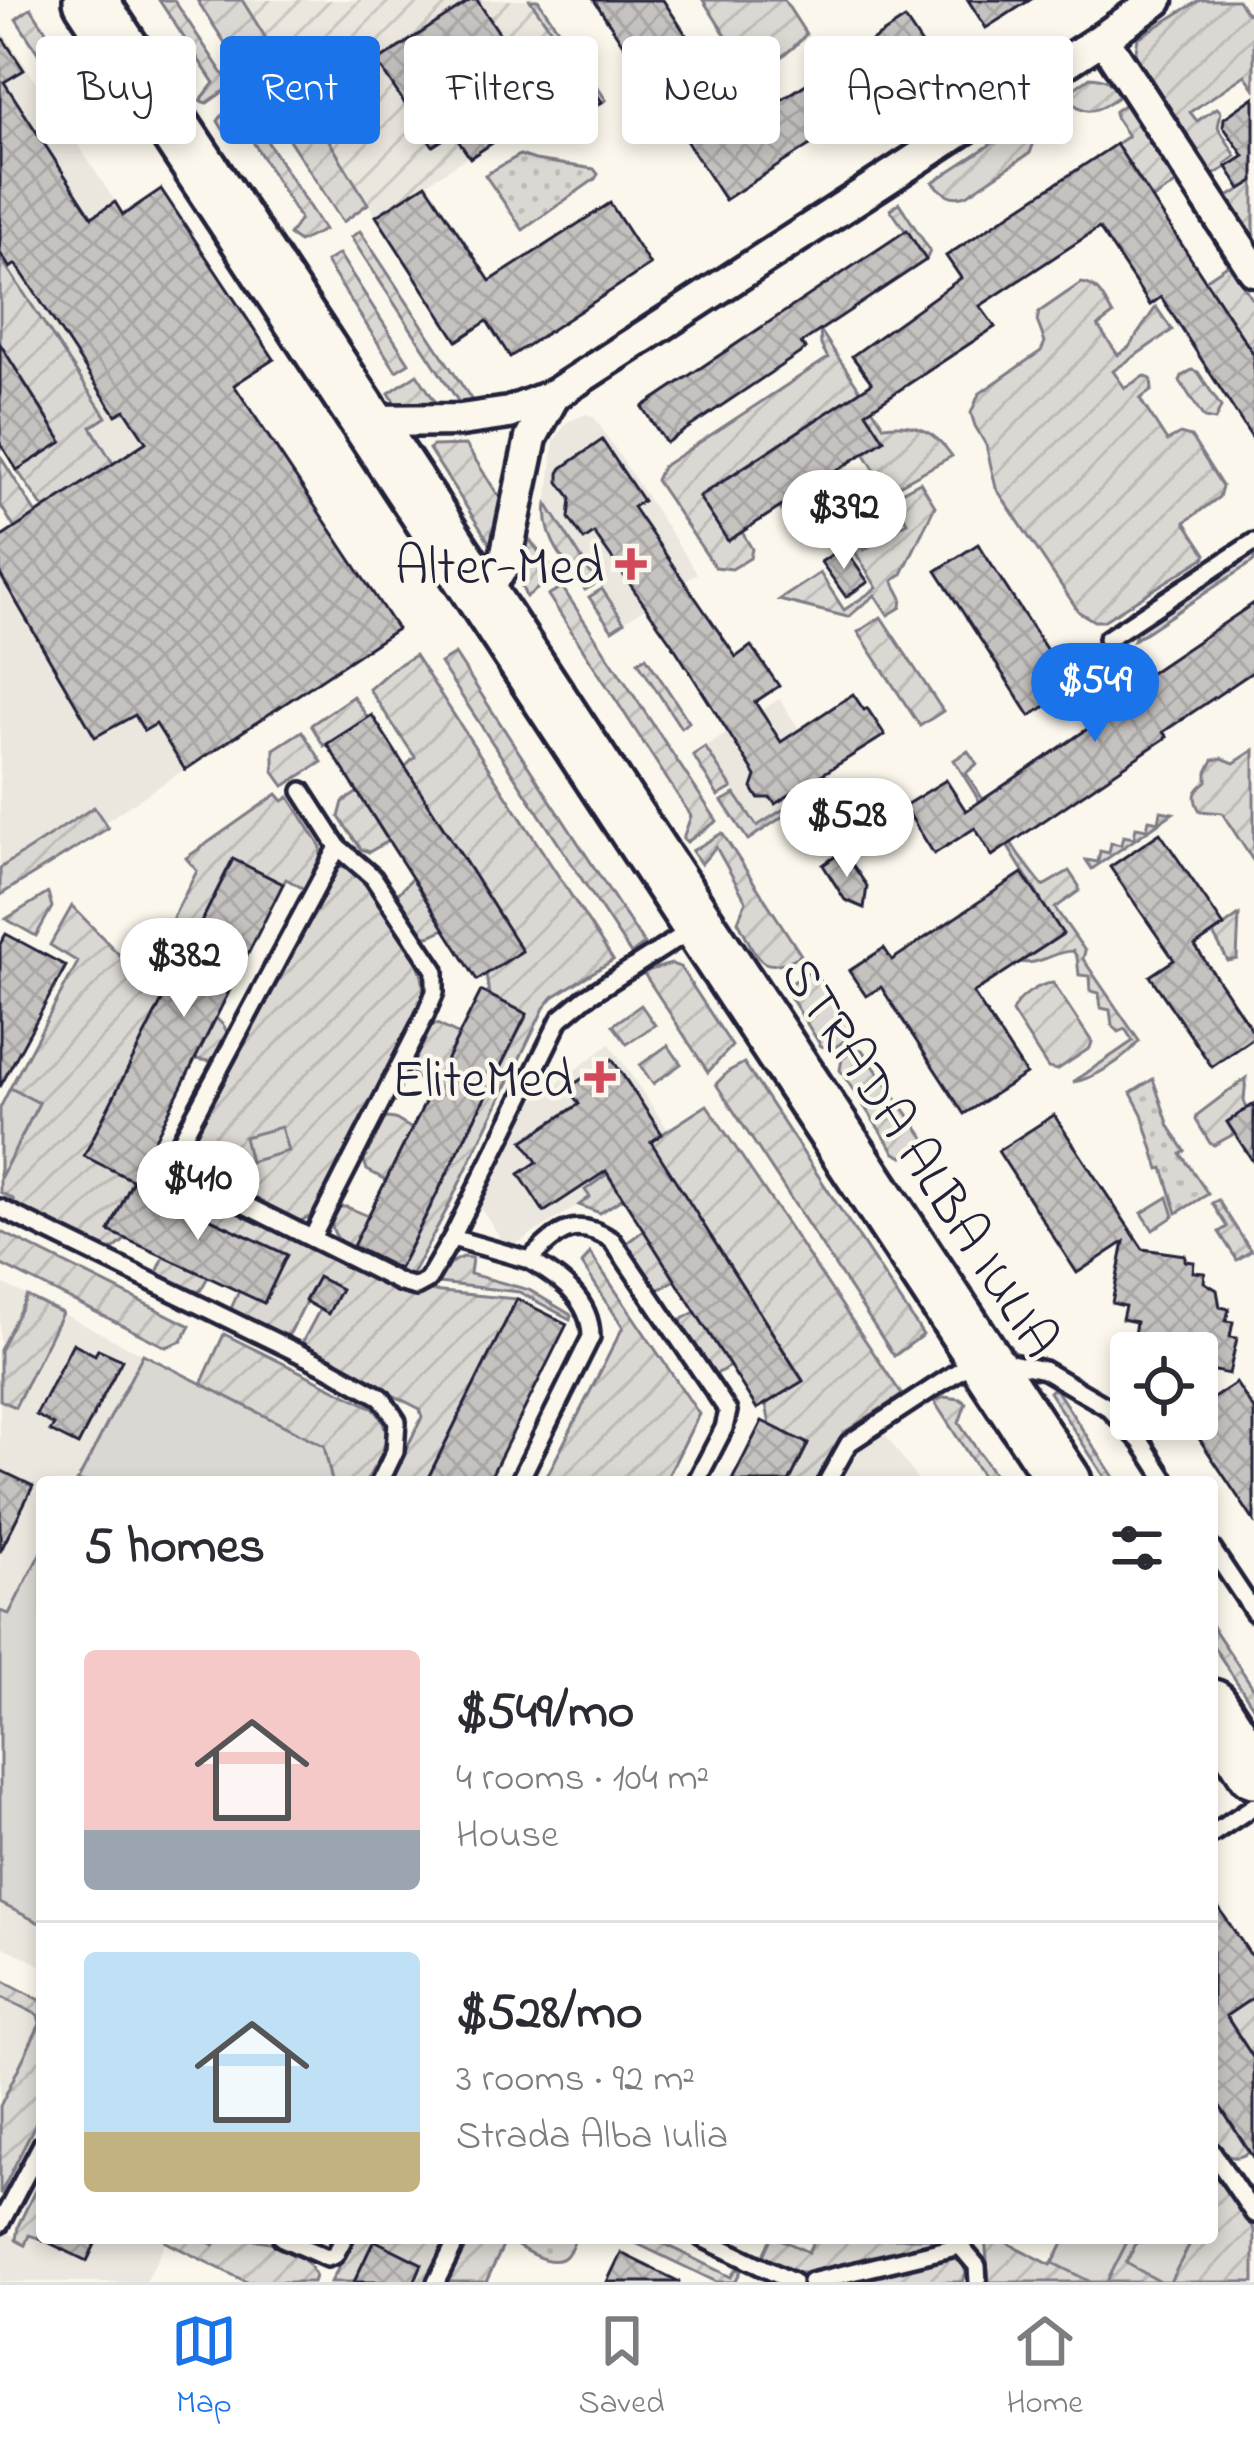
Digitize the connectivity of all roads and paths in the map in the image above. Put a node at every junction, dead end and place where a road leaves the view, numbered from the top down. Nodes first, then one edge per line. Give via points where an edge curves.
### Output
1 (90, 0) edge
2 (1157, 0) edge
3 (1103, 38) junction
4 (1254, 270) edge
5 (554, 395) junction
6 (368, 421) junction
7 (1254, 542) edge
8 (482, 596) junction
9 (1107, 638) dead end
10 (302, 791) dead end
11 (338, 847) junction
12 (699, 926) junction
13 (0, 1208) edge
14 (312, 1238) junction
15 (452, 1238) junction
16 (529, 1260) junction
17 (981, 1356) junction
18 (383, 1476) edge
19 (522, 1476) edge
20 (699, 1476) edge
21 (830, 1476) edge
22 (1060, 1476) edge
23 (1163, 1476) edge
24 (1218, 1558) edge
25 (1254, 1612) edge
26 (1218, 1715) edge
27 (1254, 1771) edge
28 (1254, 1806) edge
29 (1218, 1830) edge
30 (36, 2155) edge
31 (1218, 2161) edge
32 (1254, 2214) edge
33 (0, 2224) edge
34 (296, 2244) edge
35 (341, 2244) edge
36 (455, 2244) edge
37 (715, 2244) edge
38 (954, 2244) edge
39 (962, 2244) edge
40 (436, 2282) edge
41 (794, 2282) edge
42 (811, 2282) edge
43 (978, 2282) edge

1 - 6 main road, STRADA ALBA IULIA
2 - 3 street
3 - 4 street
3 - 5 street
5 - 6 street via 461,420
5 - 8 street via 531,438 506,562
6 - 8 main road, STRADA ALBA IULIA
7 - 9 lane
8 - 12 main road, STRADA ALBA IULIA
10 - 11 lane
11 - 14 lane via 373,878 435,970 435,992
11 - 14 lane via 175,1162 183,1174
12 - 15 lane via 560,1019
12 - 17 main road, STRADA ALBA IULIA
13 - 18 lane via 381,1396 398,1421
14 - 15 lane via 416,1287
15 - 16 lane
16 - 19 lane via 561,1279 588,1317 591,1337
16 - 20 lane via 568,1229 612,1240 728,1411
17 - 21 lane via 849,1443
17 - 22 main road, STRADA ALBA IULIA
17 - 23 lane via 1044,1370 1109,1408
24 - 25 lane
26 - 27 main road
28 - 29 lane
30 - 33 lane
31 - 32 lane
34 - 35 lane via 327,2258
36 - 40 lane
37 - 41 lane
38 - 42 lane
39 - 43 lane

